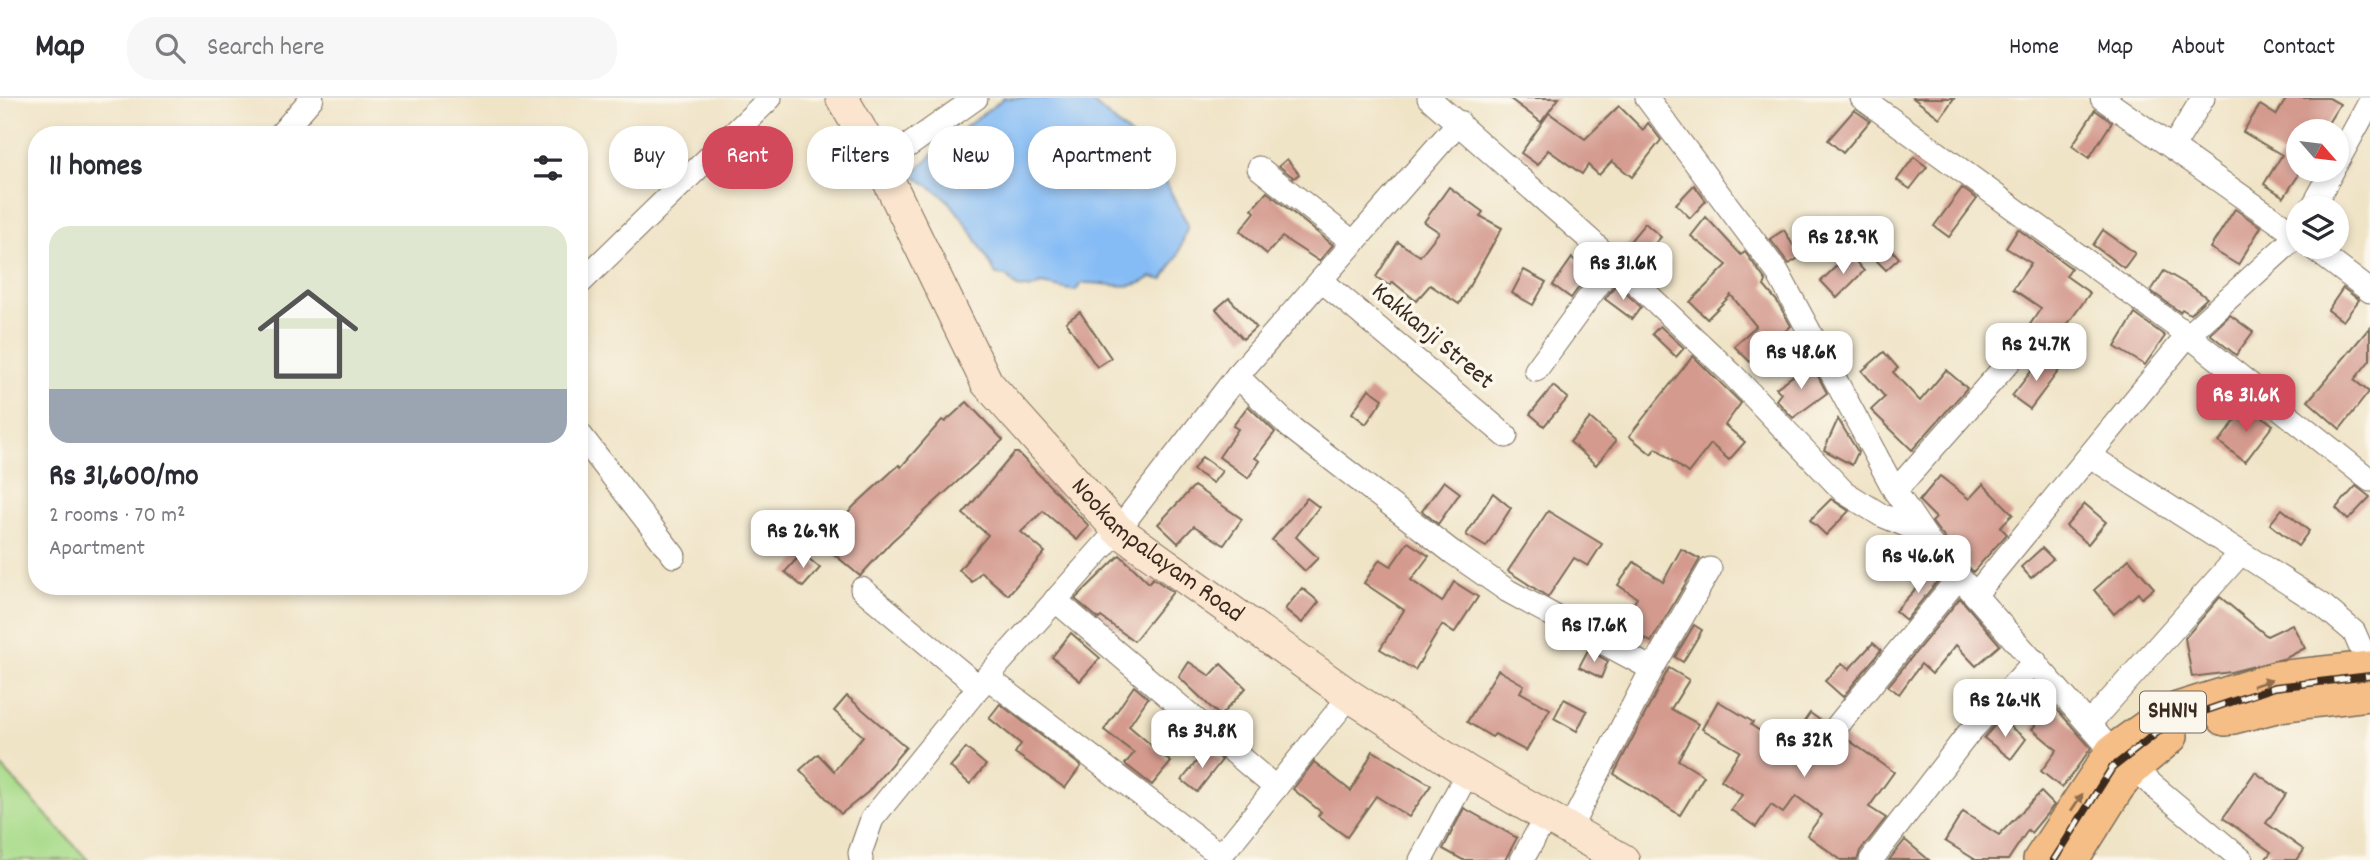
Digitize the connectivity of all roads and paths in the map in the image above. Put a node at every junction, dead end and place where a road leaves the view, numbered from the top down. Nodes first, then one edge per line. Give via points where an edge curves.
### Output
1 (312, 98) edge
2 (770, 98) edge
3 (842, 98) edge
4 (976, 98) edge
5 (1429, 98) edge
6 (1647, 98) edge
7 (1862, 98) edge
8 (2102, 98) edge
9 (2203, 98) edge
10 (2370, 102) edge
11 (1460, 122) junction
12 (288, 126) edge
13 (858, 126) edge
14 (2349, 140) edge
15 (914, 142) edge
16 (2173, 147) junction
17 (1259, 168) dead end
18 (893, 189) edge
19 (2286, 227) edge
20 (1354, 243) junction
21 (2286, 247) edge
22 (2328, 259) edge
23 (1614, 263) junction
24 (588, 275) edge
25 (1321, 280) junction
26 (2370, 291) edge
27 (2188, 335) junction
28 (2016, 354) dead end
29 (1536, 370) dead end
30 (1237, 376) junction
31 (1506, 436) dead end
32 (588, 445) edge
33 (2090, 456) junction
34 (2370, 480) edge
35 (1895, 491) junction
36 (1118, 530) junction
37 (1922, 532) junction
38 (2241, 553) junction
39 (674, 556) dead end
40 (1710, 569) dead end
41 (1959, 577) junction
42 (862, 589) dead end
43 (1975, 595) junction
44 (1055, 600) junction
45 (2035, 662) junction
46 (1652, 669) junction
47 (2370, 669) edge
48 (983, 682) junction
49 (2370, 693) edge
50 (1350, 696) junction
51 (2089, 724) junction
52 (1838, 725) dead end
53 (2122, 760) junction
54 (1468, 772) junction
55 (1276, 788) junction
56 (1558, 822) junction
57 (861, 860) edge
58 (1421, 860) edge
59 (1522, 860) edge
60 (1623, 860) edge
61 (1871, 860) edge
62 (2041, 860) edge
63 (2071, 860) edge
64 (2242, 860) edge

1 - 12 street
2 - 24 street
3 - 13 street, Nookampalayam Road
4 - 15 street
5 - 11 street
6 - 35 street via 1778,273
7 - 27 street
8 - 16 street
9 - 16 street
10 - 14 street
11 - 20 street
11 - 23 street
16 - 19 street
17 - 20 street
18 - 36 street, Nookampalayam Road via 987,383
20 - 25 street
21 - 27 street
22 - 26 street
23 - 29 street
23 - 37 street via 1732,374 1844,492
25 - 30 street
25 - 31 street, Kakkanji Street
27 - 33 street
27 - 34 street
28 - 35 street
30 - 36 street
30 - 46 street via 1290,427 1463,560 1508,591
32 - 39 street
33 - 38 street
33 - 43 street
35 - 37 street
36 - 44 street
36 - 50 street, Nookampalayam Road
37 - 41 street
38 - 47 street via 2321,604 2354,632
38 - 51 street
40 - 46 street
41 - 43 street
41 - 52 street
42 - 48 street
43 - 45 street
44 - 48 street
44 - 55 street
45 - 51 street
45 - 61 street via 1968,734
46 - 56 street
53 -> 47 main road, SHN14 via 2168,713 2277,679
48 - 55 street via 1216,852 1227,848
48 - 57 street via 872,820
49 - 53 main road, SHN14 via 2280,704 2177,730
50 - 54 street, Nookampalayam Road
50 - 55 street
51 - 53 street
62 -> 53 main road, SHN14
53 - 63 main road, SHN14 via 2116,788
53 - 64 street
54 - 56 street, Nookampalayam Road
54 - 58 street
56 - 59 street
56 - 60 street, Nookampalayam Road

